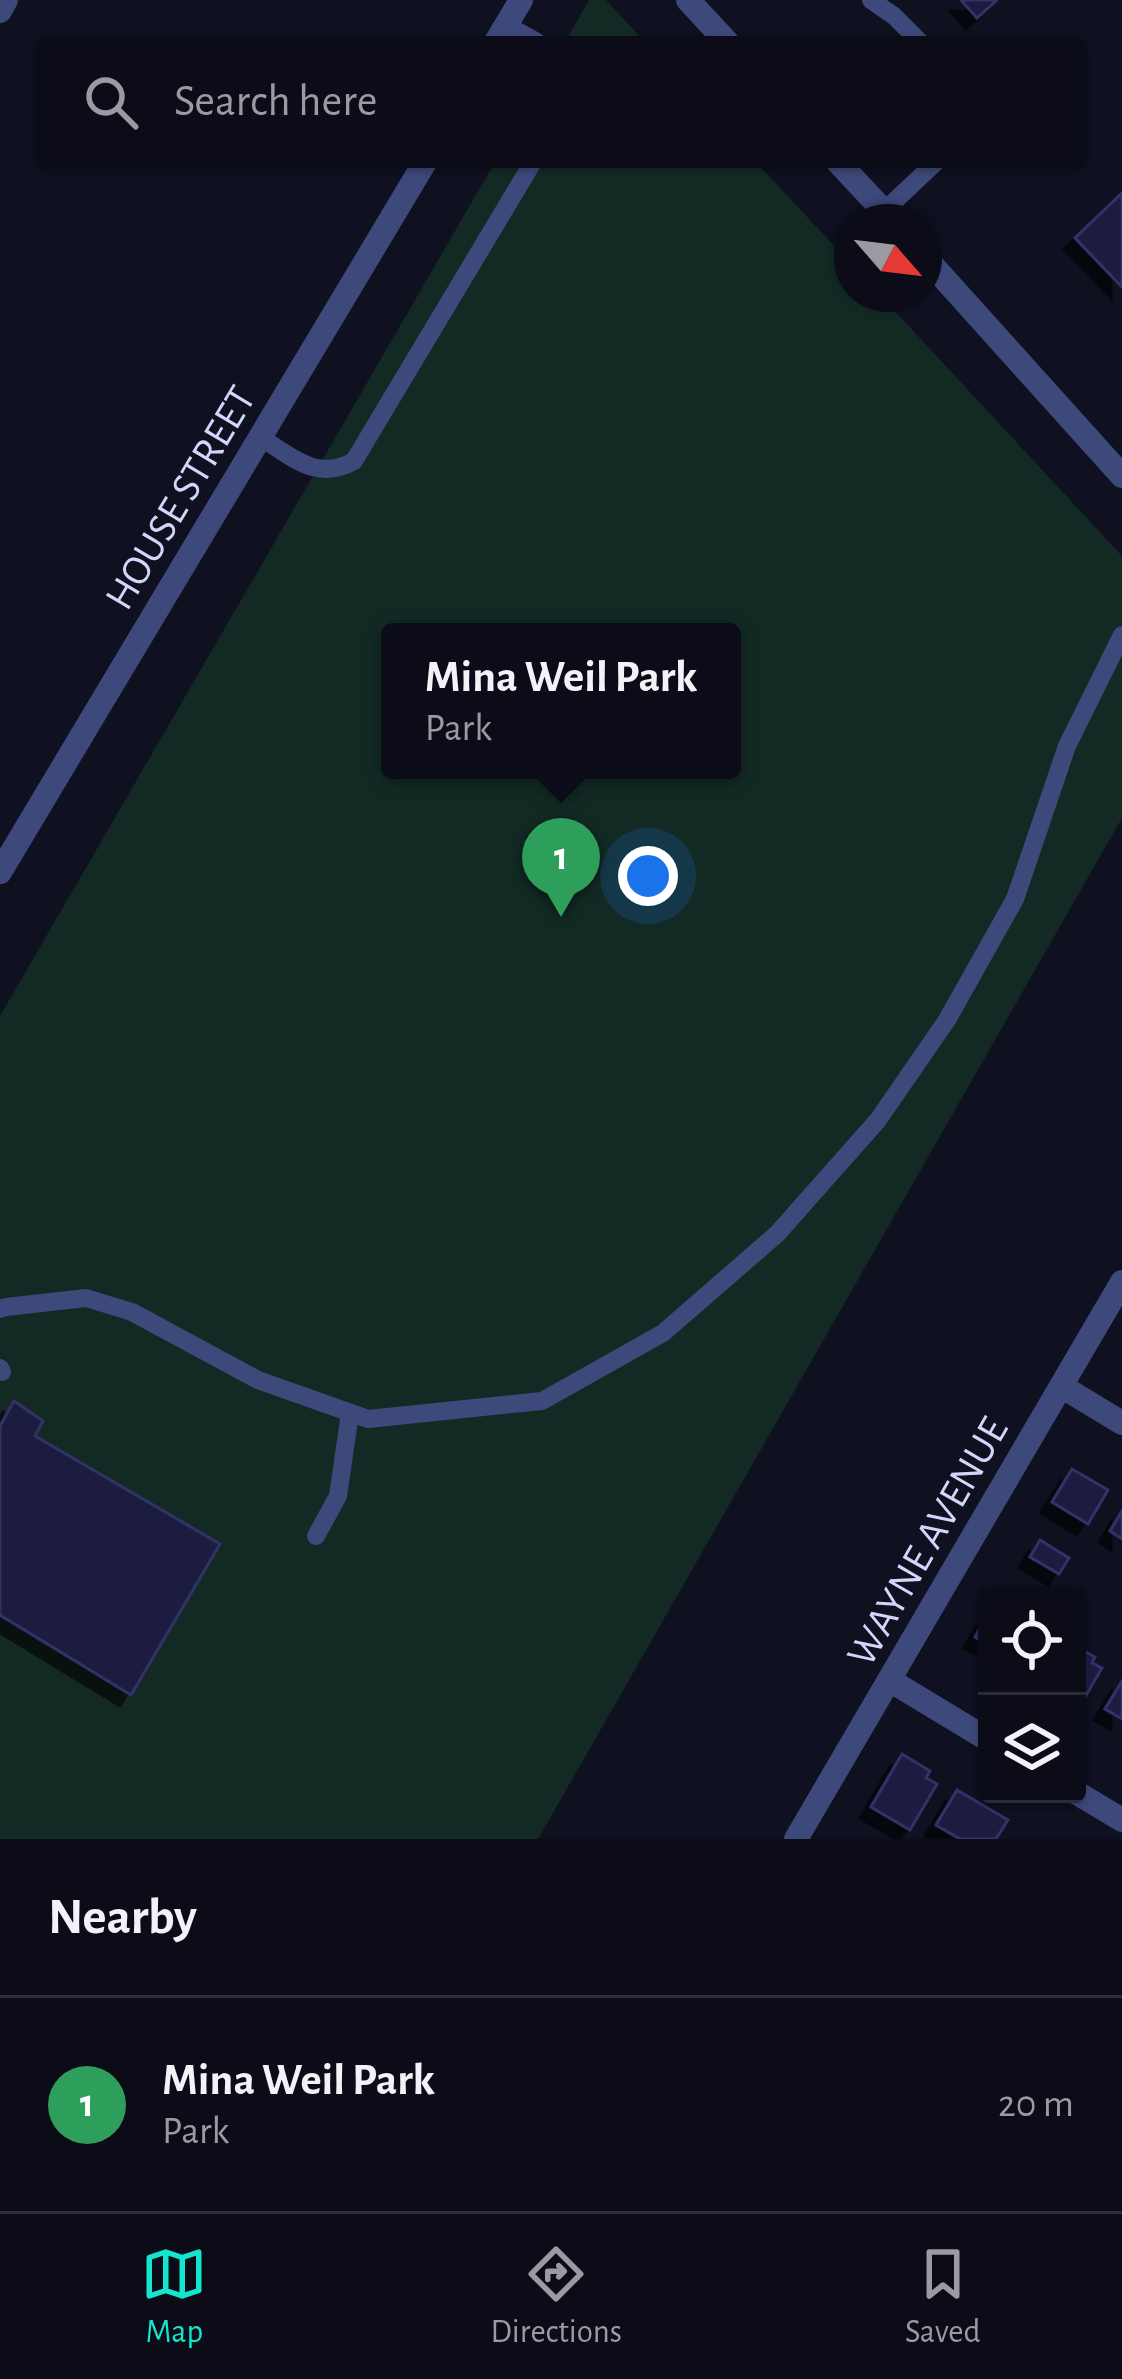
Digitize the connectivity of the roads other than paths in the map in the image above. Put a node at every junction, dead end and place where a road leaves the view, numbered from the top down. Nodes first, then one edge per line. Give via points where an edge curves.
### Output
1 (6, 0) edge
2 (521, 0) edge
3 (688, 0) edge
4 (872, 0) edge
5 (0, 10) edge
6 (501, 33) edge
7 (721, 36) edge
8 (914, 36) edge
9 (420, 168) edge
10 (528, 168) edge
11 (844, 168) edge
12 (931, 168) edge
13 (878, 204) edge
14 (899, 204) edge
15 (942, 276) edge
16 (260, 437) junction
17 (1122, 476) edge
18 (1122, 635) edge
19 (0, 872) edge
20 (1122, 1282) edge
21 (0, 1310) edge
22 (1061, 1386) junction
23 (350, 1413) junction
24 (1122, 1423) edge
25 (316, 1536) dead end
26 (891, 1681) junction
27 (978, 1734) edge
28 (1086, 1798) edge
29 (1122, 1820) edge
30 (796, 1839) edge

1 - 5 street
2 - 6 street
3 - 7 street
4 - 8 lane
9 - 16 street, HOUSE STREET
10 - 16 lane via 354,461 324,470
11 - 13 street
12 - 14 lane
15 - 17 street
16 - 19 street, HOUSE STREET
18 - 23 lane via 1067,746 1015,899 947,1020 878,1120 777,1234 663,1333 542,1401 368,1419
20 - 22 street, WAYNE AVENUE
21 - 23 lane via 86,1298 132,1312 258,1380
22 - 24 street
22 - 26 street, WAYNE AVENUE
23 - 25 lane via 338,1496
26 - 27 street
26 - 30 street, WAYNE AVENUE
28 - 29 street

